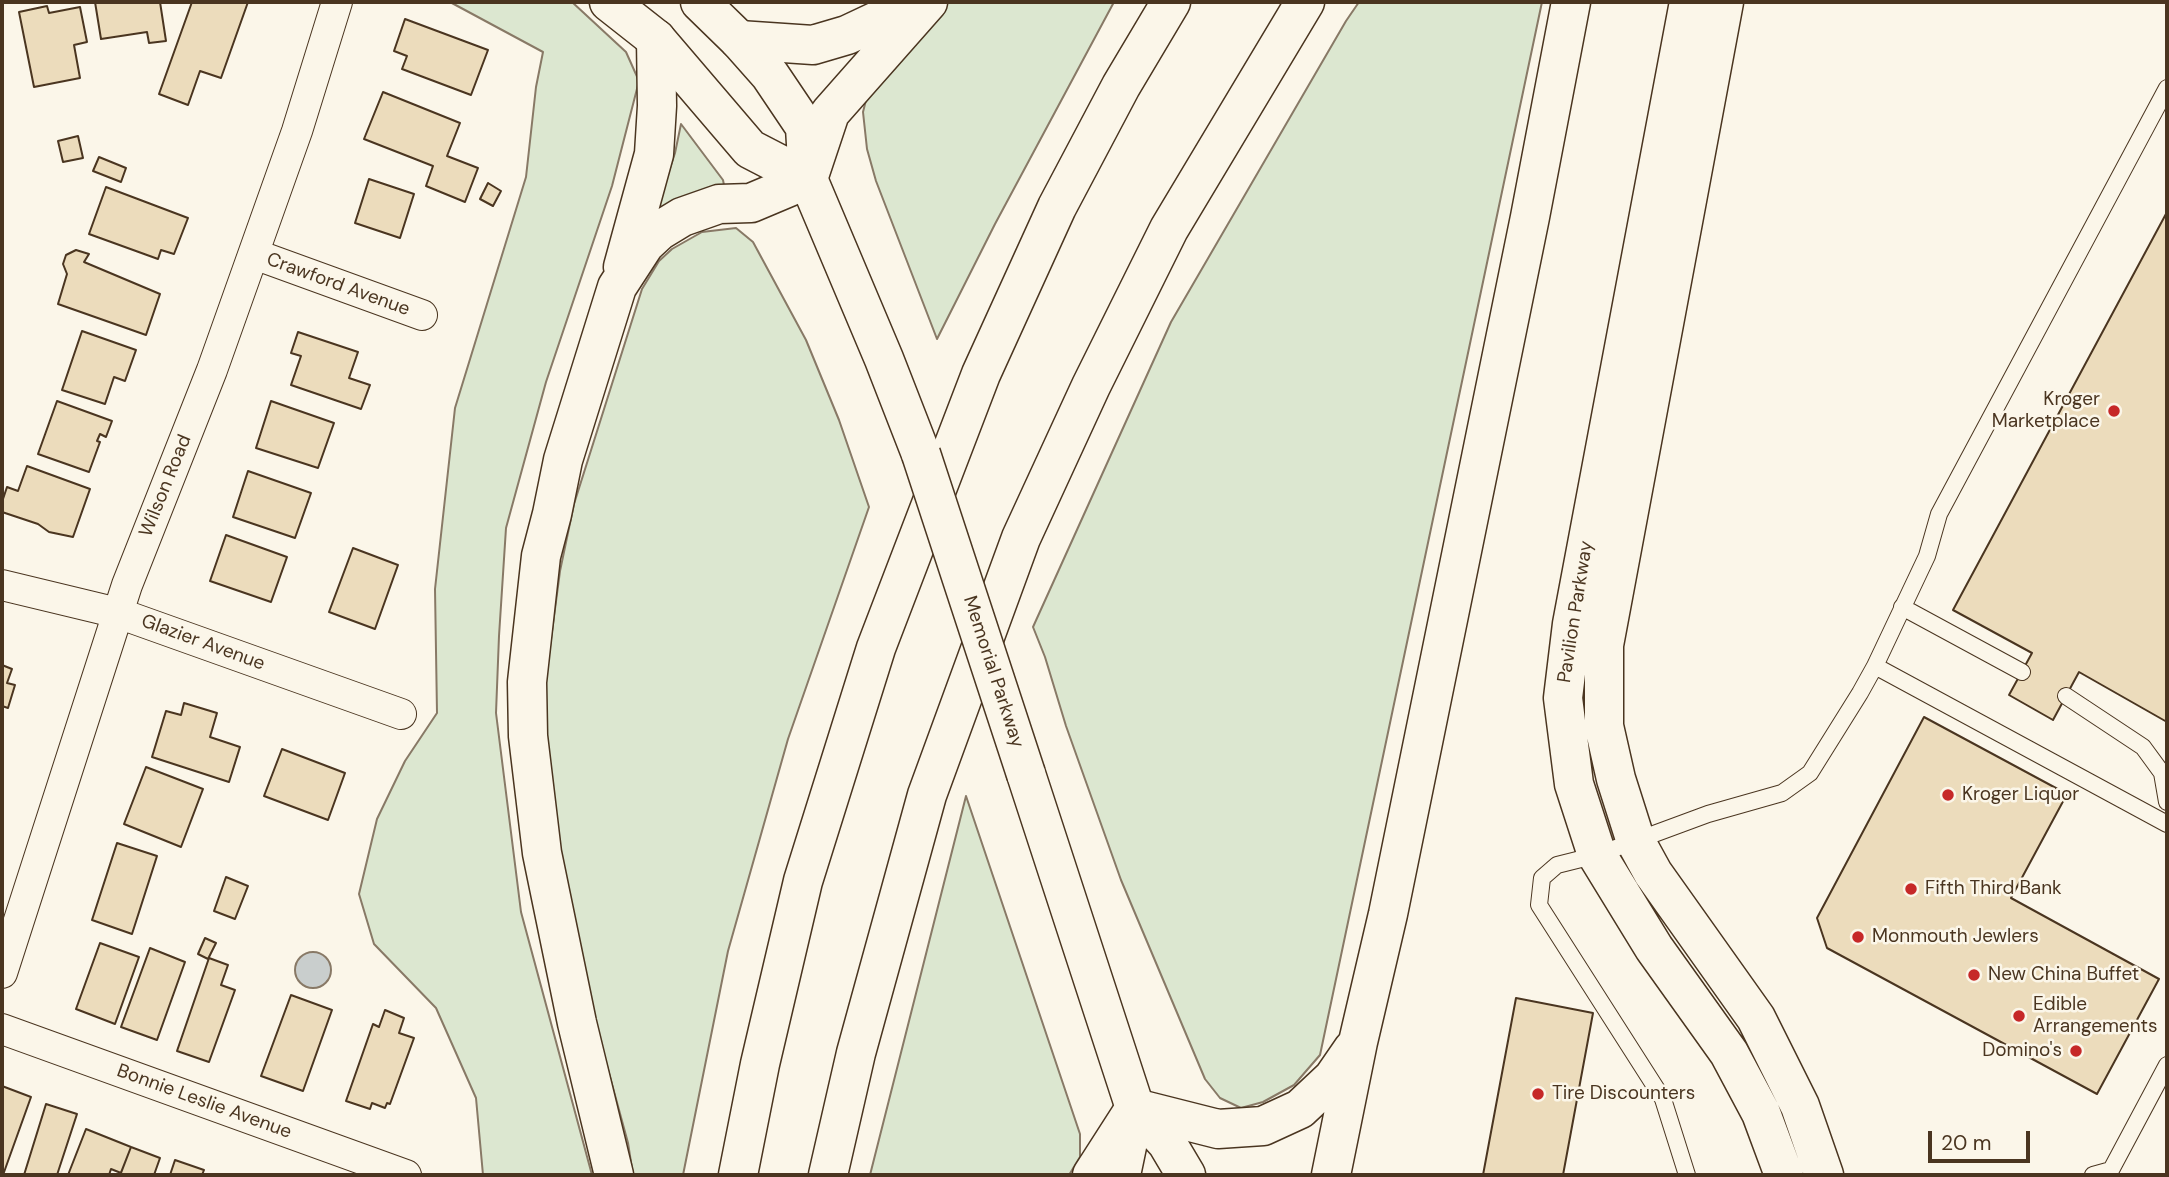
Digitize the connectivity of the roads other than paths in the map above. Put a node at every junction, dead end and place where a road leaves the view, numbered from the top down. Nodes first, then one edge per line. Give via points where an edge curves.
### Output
1 (337, 2) edge
2 (609, 2) edge
3 (699, 2) edge
4 (917, 2) edge
5 (928, 2) edge
6 (1171, 2) edge
7 (1305, 2) edge
8 (1571, 2) edge
9 (1689, 2) edge
10 (1724, 2) edge
11 (656, 39) junction
12 (739, 40) junction
13 (2167, 88) edge
14 (808, 179) junction
15 (254, 254) junction
16 (617, 287) junction
17 (422, 315) dead end
18 (2, 585) edge
19 (1902, 607) junction
20 (118, 613) junction
21 (1875, 666) junction
22 (2022, 672) dead end
23 (2066, 696) dead end
24 (401, 714) dead end
25 (2167, 802) edge
26 (2167, 824) edge
27 (1636, 842) junction
28 (1597, 855) junction
29 (2, 973) edge
30 (2, 1029) edge
31 (1358, 1042) junction
32 (2167, 1065) edge
33 (1135, 1108) junction
34 (406, 1175) edge
35 (614, 1175) edge
36 (738, 1175) edge
37 (828, 1175) edge
38 (1092, 1175) edge
39 (1121, 1175) edge
40 (1186, 1175) edge
41 (1331, 1175) edge
42 (1687, 1175) edge
43 (1784, 1175) edge
44 (1824, 1175) edge
45 (2094, 1175) edge

1 - 15 street, Wilson Road
2 - 11 main road
3 - 12 main road, Memorial Parkway
4 - 12 main road via 847,36 813,45
5 - 14 main road via 830,113
6 - 36 main road via 1121,86 1040,243 981,374 876,648 803,881
7 - 37 main road via 1169,229 1021,538 927,795 856,1053
8 - 31 main road via 1388,914
9 - 28 main road, Pavilion Parkway via 1572,624 1563,698 1574,784
10 - 27 main road, Pavilion Parkway via 1604,645 1604,726
11 - 14 main road via 750,149
11 - 16 main road via 654,155
12 - 14 main road, Memorial Parkway via 770,75 805,127
13 - 19 lane via 1939,514 1927,556
14 - 16 main road via 751,203 719,204 682,217 646,244
14 - 33 main road, Memorial Parkway, bridge via 921,454
15 - 17 street, Crawford Avenue
15 - 20 street, Wilson Road
16 - 35 main road via 563,460 541,556 527,682 528,736 542,853
18 - 20 street, Glazier Avenue
19 - 21 lane
19 - 22 lane
20 - 24 street, Glazier Avenue
20 - 29 street, Wilson Road
21 - 26 lane
21 - 27 lane via 1810,773 1783,793 1708,814
23 - 25 lane via 2143,747 2162,773
27 - 28 lane
27 - 44 main road, Pavilion Parkway via 1756,1018 1800,1106
28 - 42 lane via 1557,865 1542,878 1539,905 1663,1098
28 - 43 main road, Pavilion Parkway via 1654,948 1729,1053 1761,1113
30 - 34 street, Bonnie Leslie Avenue
31 - 33 main road via 1334,1078 1300,1109 1263,1126 1218,1129
31 - 41 main road
32 - 45 lane via 2111,1170
33 - 38 main road
33 - 39 main road, Memorial Parkway
33 - 40 main road via 1167,1143

